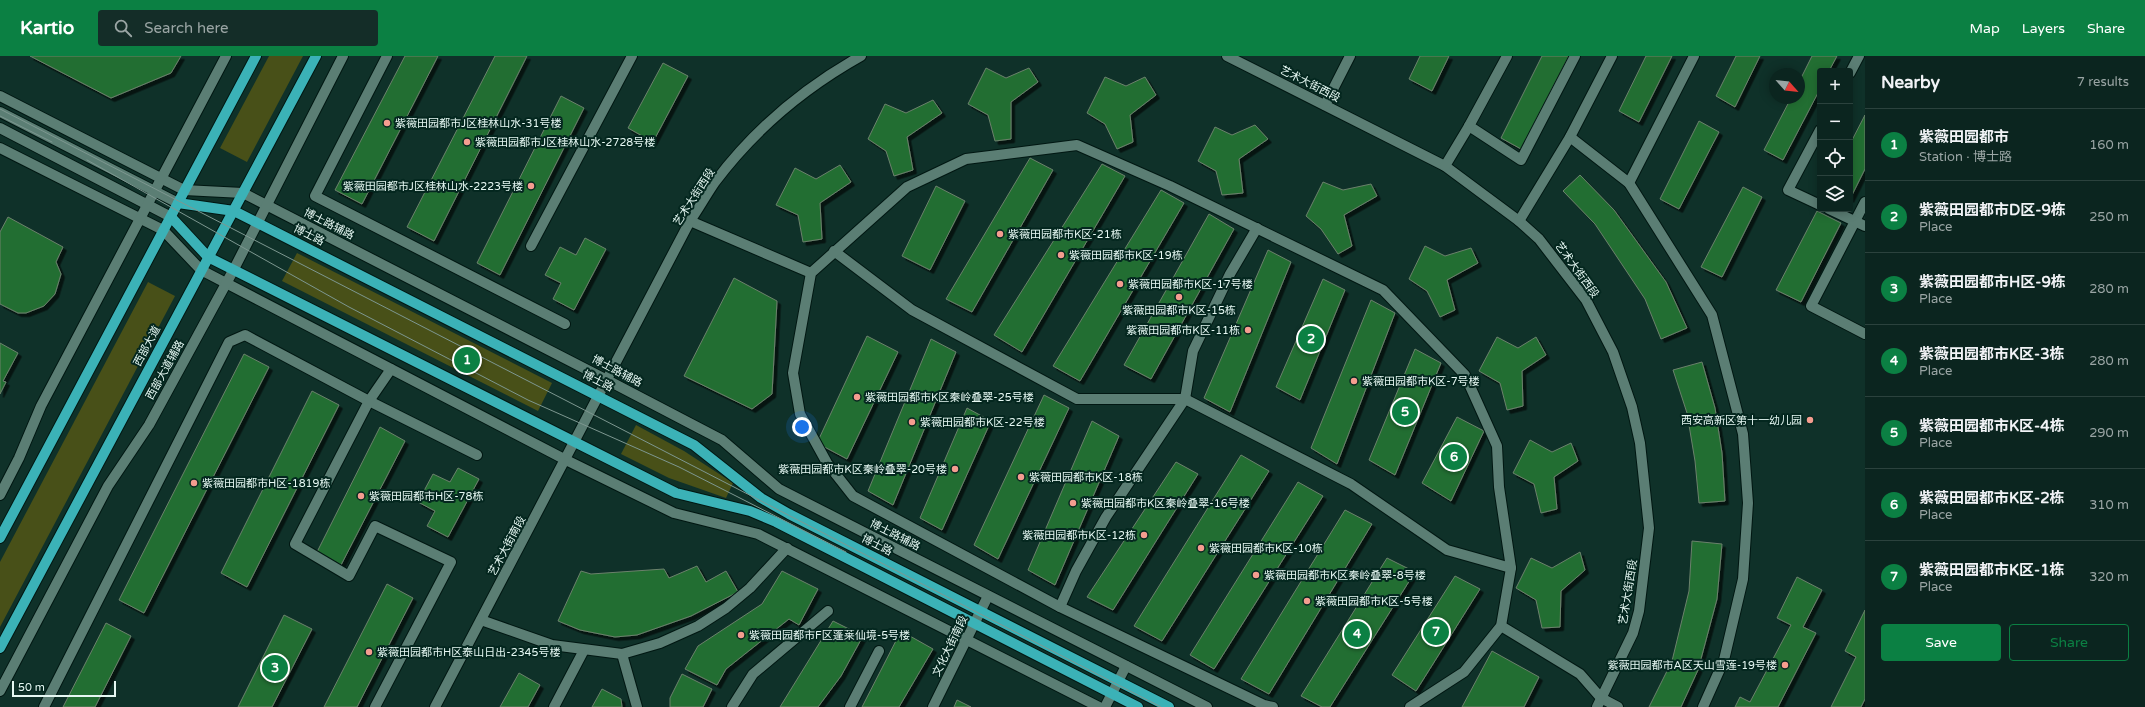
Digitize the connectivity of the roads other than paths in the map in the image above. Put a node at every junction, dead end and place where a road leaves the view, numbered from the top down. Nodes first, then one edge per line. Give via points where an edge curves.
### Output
1 (226, 56) edge
2 (256, 56) edge
3 (316, 56) edge
4 (343, 56) edge
5 (387, 56) edge
6 (632, 56) edge
7 (861, 56) edge
8 (1227, 56) edge
9 (1350, 56) edge
10 (1507, 56) edge
11 (1575, 56) edge
12 (1612, 56) edge
13 (1694, 56) edge
14 (1859, 56) edge
15 (1853, 68) edge
16 (0, 96) edge
17 (1325, 105) junction
18 (0, 112) edge
19 (1469, 126) junction
20 (0, 128) edge
21 (1817, 136) edge
22 (1570, 137) junction
23 (0, 148) edge
24 (1445, 166) junction
25 (162, 178) junction
26 (1629, 183) junction
27 (184, 190) junction
28 (155, 191) junction
29 (243, 193) junction
30 (178, 202) junction
31 (1865, 202) edge
32 (1817, 204) edge
33 (148, 205) junction
34 (265, 205) junction
35 (234, 210) junction
36 (1836, 212) edge
37 (170, 217) junction
38 (140, 219) junction
39 (690, 221) junction
40 (1519, 221) junction
41 (1855, 221) junction
42 (257, 222) junction
43 (1865, 226) edge
44 (1257, 228) junction
45 (163, 230) junction
46 (531, 246) dead end
47 (834, 251) junction
48 (208, 257) junction
49 (234, 269) junction
50 (201, 270) junction
51 (811, 273) junction
52 (226, 284) junction
53 (565, 324) dead end
54 (1865, 334) edge
55 (391, 369) junction
56 (607, 380) junction
57 (599, 395) junction
58 (1185, 399) junction
59 (369, 401) junction
60 (575, 442) junction
61 (477, 456) dead end
62 (566, 460) junction
63 (0, 495) edge
64 (0, 538) edge
65 (786, 548) junction
66 (1511, 568) junction
67 (988, 596) junction
68 (1060, 607) junction
69 (828, 611) dead end
70 (981, 611) junction
71 (481, 620) junction
72 (974, 624) junction
73 (1501, 626) junction
74 (967, 639) junction
75 (0, 648) edge
76 (584, 650) junction
77 (879, 651) dead end
78 (622, 654) junction
79 (1126, 666) junction
80 (1118, 681) junction
81 (0, 691) edge
82 (1112, 694) junction
83 (1599, 703) edge
84 (44, 707) edge
85 (375, 707) edge
86 (434, 707) edge
87 (554, 707) edge
88 (637, 707) edge
89 (732, 707) edge
90 (850, 707) edge
91 (933, 707) edge
92 (1099, 707) edge
93 (1105, 707) edge
94 (1138, 707) edge
95 (1169, 707) edge
96 (1207, 707) edge
97 (1273, 707) edge
98 (1410, 707) edge
99 (1618, 707) edge
100 (1703, 707) edge

1 - 25 street
2 - 27 main road
3 - 29 main road, 西部大道
4 - 34 street, 西部大道辅路
5 - 53 street via 316,196
6 - 46 street
7 - 39 street, 艺术大街西段 via 829,74 797,97 767,125 715,182
8 - 17 street, 艺术大街西段
9 - 17 street
10 - 19 street
11 - 19 street via 1521,160
12 - 22 street
13 - 26 street
14 - 15 street
16 - 25 street, 博士路辅路
17 - 24 street, 艺术大街西段
18 - 28 street, 博士路
19 - 24 street
20 - 33 street
21 - 32 street via 1788,190
22 - 26 street
22 - 40 street
23 - 38 street
24 - 40 street, 艺术大街西段
25 - 27 street, 博士路辅路
25 - 28 street
26 - 100 street via 1712,316 1743,434 1748,503 1743,579 1724,660
27 - 29 street, 博士路辅路
27 - 30 main road
28 - 30 street, 博士路
28 - 33 street
29 - 34 street, 博士路辅路
29 - 35 main road, 西部大道
30 - 35 main road, 博士路
30 - 37 main road
31 - 41 street
33 - 37 street
33 - 38 street
34 - 42 street, 西部大道辅路
34 - 56 street, 博士路辅路
35 - 42 main road, 博士路
35 - 48 main road, 西部大道
36 - 41 street
37 - 45 main road
37 - 48 main road
38 - 45 street
38 - 63 street via 41,406
39 - 51 street
39 - 56 street, 艺术大街西段
40 - 83 street, 艺术大街西段 via 1539,239 1586,300 1619,369 1640,443 1649,528 1639,611 1633,633
41 - 43 street
41 - 54 street via 1811,306
42 - 49 street, 西部大道辅路
42 - 57 main road, 博士路
44 - 47 street via 1077,145 966,159 907,187
44 - 58 street via 1230,274 1193,351
44 - 66 street via 1383,290 1465,375 1497,446 1499,486
45 - 50 street
45 - 64 main road
47 - 51 street
47 - 58 street via 912,310 1077,399
48 - 49 main road
48 - 50 main road, 西部大道
49 - 52 street, 西部大道辅路
49 - 60 main road
50 - 52 street
50 - 75 main road, 西部大道
51 - 68 street via 793,373 800,414 827,463 853,496
52 - 55 street
52 - 81 street, 西部大道辅路 via 149,425 108,486
55 - 59 street
55 - 62 street
56 - 57 street, 艺术大街西段
56 - 67 street, 博士路辅路 via 722,440 779,489
57 - 60 street, 艺术大街南段
57 - 70 main road, 博士路 via 694,445 761,498 789,514
58 - 66 street via 1351,484 1446,550
58 - 68 street via 1106,517 1076,571
59 - 61 street
59 - 84 street via 245,335 229,342
59 - 85 street via 295,544 349,576 376,526 451,562
60 - 62 street, 艺术大街南段
60 - 72 main road via 676,493 750,511 776,522
62 - 65 street via 674,513 758,534
62 - 71 street, 艺术大街南段
65 - 74 street
65 - 78 street via 750,588 726,608 698,626 660,643
66 - 73 street
67 - 70 street, 文化大街南段
67 - 79 street, 博士路辅路
68 - 97 street via 1264,705
69 - 89 street via 753,674
70 - 72 street, 文化大街南段
70 - 80 main road, 博士路
71 - 76 street via 552,645
71 - 86 street, 艺术大街南段
72 - 74 street, 文化大街南段
72 - 82 main road
73 - 83 street via 1580,674
73 - 98 street via 1464,672
74 - 91 street, 文化大街南段
74 - 92 street
76 - 78 street
76 - 87 street
77 - 90 street
78 - 88 street
79 - 80 street
79 - 96 street, 博士路辅路
80 - 82 street
80 - 95 main road, 博士路
82 - 93 street
82 - 94 main road
83 - 99 street

